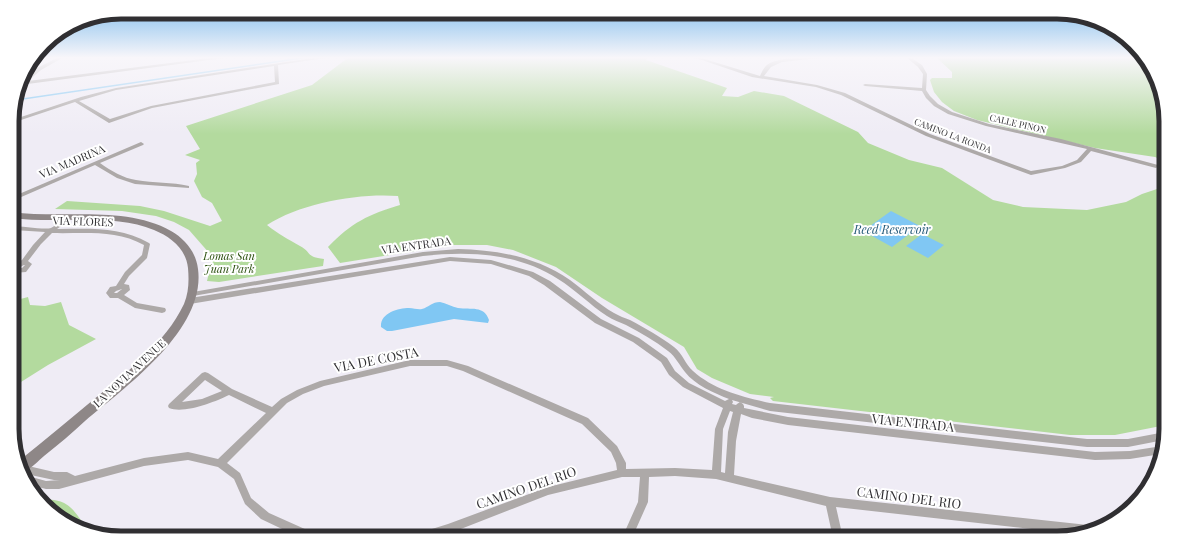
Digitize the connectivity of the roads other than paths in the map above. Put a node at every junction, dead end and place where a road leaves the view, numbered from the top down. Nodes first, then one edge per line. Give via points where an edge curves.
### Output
1 (163, 83) edge
2 (277, 83) edge
3 (796, 83) edge
4 (924, 83) edge
5 (865, 85) dead end
6 (924, 90) junction
7 (76, 100) junction
8 (19, 120) edge
9 (141, 144) dead end
10 (1089, 150) junction
11 (95, 163) junction
12 (1156, 166) dead end
13 (187, 187) dead end
14 (19, 196) edge
15 (19, 215) edge
16 (66, 218) junction
17 (19, 229) edge
18 (50, 231) junction
19 (24, 262) junction
20 (19, 265) edge
21 (19, 271) edge
22 (331, 274) junction
23 (191, 297) junction
24 (162, 310) dead end
25 (626, 322) junction
26 (617, 330) junction
27 (686, 367) junction
28 (672, 373) junction
29 (229, 391) junction
30 (731, 396) junction
31 (743, 400) junction
32 (727, 406) junction
33 (739, 409) junction
34 (273, 412) junction
35 (1158, 437) edge
36 (1157, 451) edge
37 (25, 463) edge
38 (220, 463) junction
39 (28, 470) edge
40 (622, 472) junction
41 (645, 473) junction
42 (716, 476) junction
43 (729, 478) junction
44 (72, 480) junction
45 (34, 482) edge
46 (830, 502) junction
47 (1078, 529) edge
48 (297, 531) edge
49 (442, 531) edge
50 (630, 531) edge
51 (836, 531) edge

1 - 7 street
2 - 7 street via 151,107 109,121
3 - 10 street, CAMINO LA RONDA via 844,94 928,135 1031,173 1079,161
4 - 6 street
5 - 6 street
6 - 10 street, CALLE PINON via 936,105 969,120
7 - 8 street
9 - 11 street, VIA MADRINA
10 - 12 street, CALLE PINON
11 - 13 street via 129,181
11 - 14 street, VIA MADRINA
15 - 16 main road, LA NOVIA AVENUE
16 - 18 street via 60,226
16 - 23 main road, LA NOVIA AVENUE via 133,221 155,226 172,234 184,245 195,269
17 - 18 street, VIA FLORES
18 - 19 street
18 - 24 street, VIA FLORES via 113,232 135,236 147,244 144,256 119,286 124,286 126,290 119,295 136,305
19 - 20 street
19 - 21 street via 29,264 27,268
22 - 23 street, VIA ENTRADA
22 - 25 street, VIA ENTRADA via 444,251 494,253 512,256 544,268 561,277 612,316
22 - 26 street, VIA ENTRADA via 450,259 491,262 531,274
23 - 37 main road, LA NOVIA AVENUE via 170,336 149,358
25 - 26 street
25 - 27 street, VIA ENTRADA via 676,353
26 - 28 street, VIA ENTRADA via 664,360
27 - 28 street
27 - 30 street, VIA ENTRADA via 722,394
28 - 32 street, VIA ENTRADA via 686,385
29 - 29 street via 205,375 172,406 195,405
29 - 34 street
30 - 31 street, VIA ENTRADA
30 - 32 street
31 - 33 street
31 - 35 street, VIA ENTRADA via 770,407 1087,443 1128,443
32 - 33 street, VIA ENTRADA
32 - 42 street via 719,429
33 - 36 street, VIA ENTRADA via 788,421 1095,456
33 - 43 street via 732,437
34 - 38 street, VIA DE COSTA
34 - 40 street, VIA DE COSTA via 284,401 323,383 410,363 447,363 519,391 585,421 614,449 621,463
38 - 44 street via 188,456 144,462
38 - 48 street via 236,476 248,501 265,516
39 - 44 street via 67,476
40 - 41 street, CAMINO DEL RIO
40 - 49 street, CAMINO DEL RIO via 548,491
41 - 42 street, CAMINO DEL RIO via 675,472
41 - 50 street via 643,502
42 - 43 street, CAMINO DEL RIO
43 - 46 street, CAMINO DEL RIO
44 - 45 street via 60,485
46 - 47 street, CAMINO DEL RIO
46 - 51 street

